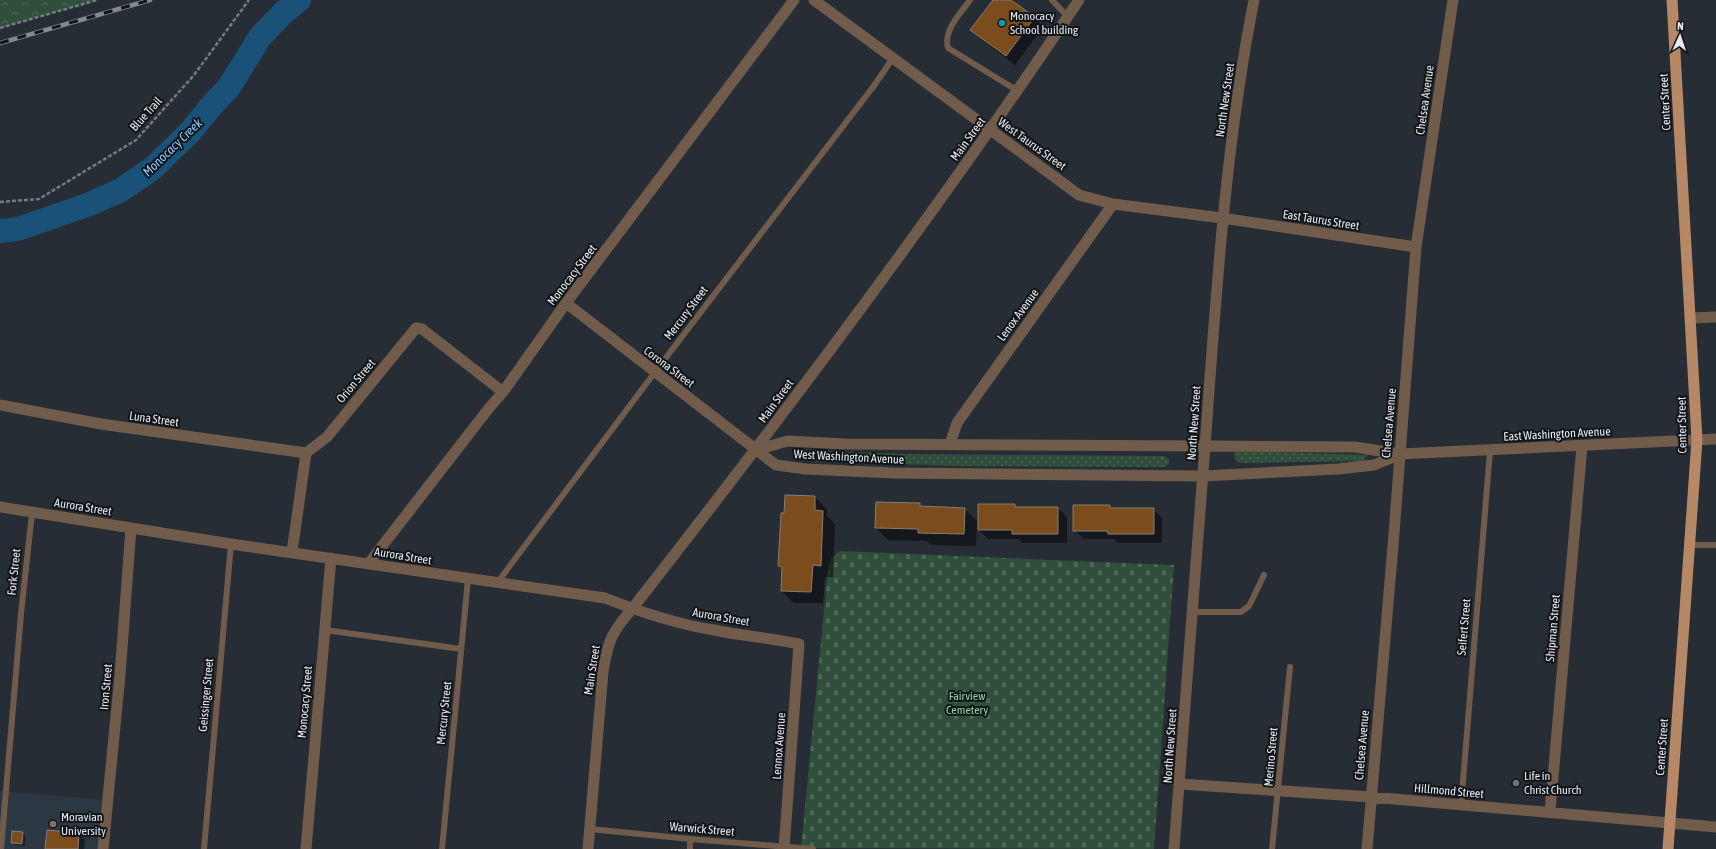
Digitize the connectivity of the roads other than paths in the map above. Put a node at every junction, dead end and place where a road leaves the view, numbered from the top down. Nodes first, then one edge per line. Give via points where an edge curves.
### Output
1 (794, 0) edge
2 (814, 0) edge
3 (970, 0) edge
4 (1052, 0) edge
5 (1080, 0) edge
6 (1254, 0) edge
7 (1452, 0) edge
8 (1672, 0) edge
9 (1068, 17) junction
10 (893, 58) junction
11 (1018, 91) junction
12 (991, 131) junction
13 (1113, 204) junction
14 (1222, 218) junction
15 (1416, 247) junction
16 (566, 303) junction
17 (1716, 317) edge
18 (1690, 318) junction
19 (655, 372) junction
20 (503, 392) junction
21 (0, 405) edge
22 (1716, 439) edge
23 (1697, 440) junction
24 (950, 444) junction
25 (1205, 446) junction
26 (1582, 446) junction
27 (757, 450) junction
28 (1490, 450) junction
29 (306, 454) junction
30 (1399, 454) junction
31 (1203, 476) junction
32 (0, 507) edge
33 (32, 512) junction
34 (131, 528) junction
35 (231, 544) junction
36 (1690, 545) junction
37 (1716, 545) edge
38 (292, 552) junction
39 (331, 558) junction
40 (369, 563) junction
41 (1264, 575) dead end
42 (468, 579) junction
43 (497, 583) junction
44 (632, 609) junction
45 (1193, 612) junction
46 (325, 630) junction
47 (799, 644) joint
48 (461, 649) junction
49 (1290, 667) dead end
50 (1180, 784) junction
51 (1279, 792) junction
52 (1371, 797) junction
53 (1461, 806) junction
54 (1550, 812) junction
55 (1670, 823) junction
56 (1716, 827) edge
57 (590, 829) junction
58 (690, 839) junction
59 (784, 848) edge
60 (0, 849) edge
61 (103, 849) edge
62 (204, 849) edge
63 (306, 849) edge
64 (442, 849) edge
65 (588, 849) edge
66 (690, 849) edge
67 (813, 849) edge
68 (1174, 849) edge
69 (1272, 849) edge
70 (1367, 849) edge
71 (1668, 849) edge

1 - 16 street, Monocacy Street
2 - 10 street, West Taurus Street
3 - 11 lane via 948,32 948,48
4 - 9 lane
5 - 9 street, Main Street
6 - 14 street, North New Street via 1241,72
7 - 15 street, Chelsea Avenue
8 - 18 main road, Center Street
9 - 11 street, Main Street
10 - 12 street, West Taurus Street
10 - 19 lane, Mercury Street
11 - 12 street, Main Street
12 - 13 street, West Taurus Street via 1079,195
12 - 27 street, Main Street
13 - 14 street, West Taurus Street
13 - 24 street, Lenox Avenue via 957,423
14 - 15 street, East Taurus Street
14 - 25 street, North New Street
15 - 30 street, Chelsea Avenue
16 - 19 street, Corona Street
16 - 20 street, Monocacy Street
17 - 18 street
18 - 23 main road, Center Street
19 - 27 street, Corona Street
19 - 43 lane, Mercury Street
20 - 29 street, Orion Street via 422,329 416,328 326,437
20 - 40 street, Monocacy Street
21 - 29 street, Luna Street via 101,424
22 - 23 street, East Washington Avenue
23 - 26 street, East Washington Avenue
23 - 36 main road, Center Street
24 - 25 street, West Washington Avenue
24 - 27 street, West Washington Avenue via 787,441
25 - 30 street, East Washington Avenue via 1355,447
25 - 31 street, North New Street
26 - 28 street, East Washington Avenue
26 - 54 street, Shipman Street
27 - 31 street, West Washington Avenue via 776,465 806,469 893,473
27 - 44 street, Main Street
28 - 30 street, East Washington Avenue
28 - 53 lane, Seifert Street
29 - 38 street
30 - 31 street, East Washington Avenue via 1374,465 1338,470
30 - 52 street, Chelsea Avenue
31 - 45 street, North New Street
32 - 33 street, Aurora Street
33 - 34 street, Aurora Street
33 - 60 lane, Fork Street via 20,614
34 - 35 street, Aurora Street
34 - 61 street, Iron Street
35 - 38 street, Aurora Street
35 - 62 lane, Geissinger Street
36 - 37 lane
36 - 55 main road, Center Street
38 - 39 street, Aurora Street
39 - 40 street, Aurora Street
39 - 46 street, Monocacy Street
40 - 42 street, Aurora Street
41 - 45 lane via 1249,606 1241,612
42 - 43 street, Aurora Street
42 - 48 lane, Mercury Street
43 - 44 street, Aurora Street via 605,598
44 - 47 street, Aurora Street via 713,630
44 - 57 street, Main Street via 616,628 607,649
45 - 50 street, North New Street
46 - 48 lane
46 - 63 street, Monocacy Street
47 - 59 street, Lennox Avenue
48 - 64 lane, Mercury Street
49 - 51 lane, Merino Street
50 - 51 street, Hillmond Street
50 - 68 street, North New Street
51 - 52 street, Hillmond Street
51 - 69 lane, Merino Street
52 - 53 street, Hillmond Street
52 - 70 street, Chelsea Avenue
53 - 54 street, Hillmond Street
54 - 55 street, Hillmond Street
55 - 56 street, Hillmond Street
55 - 71 main road, Center Street
57 - 58 lane, Warwick Street
57 - 65 street, Main Street
58 - 59 lane, Warwick Street
58 - 66 lane
59 - 67 lane, Warwick Street

